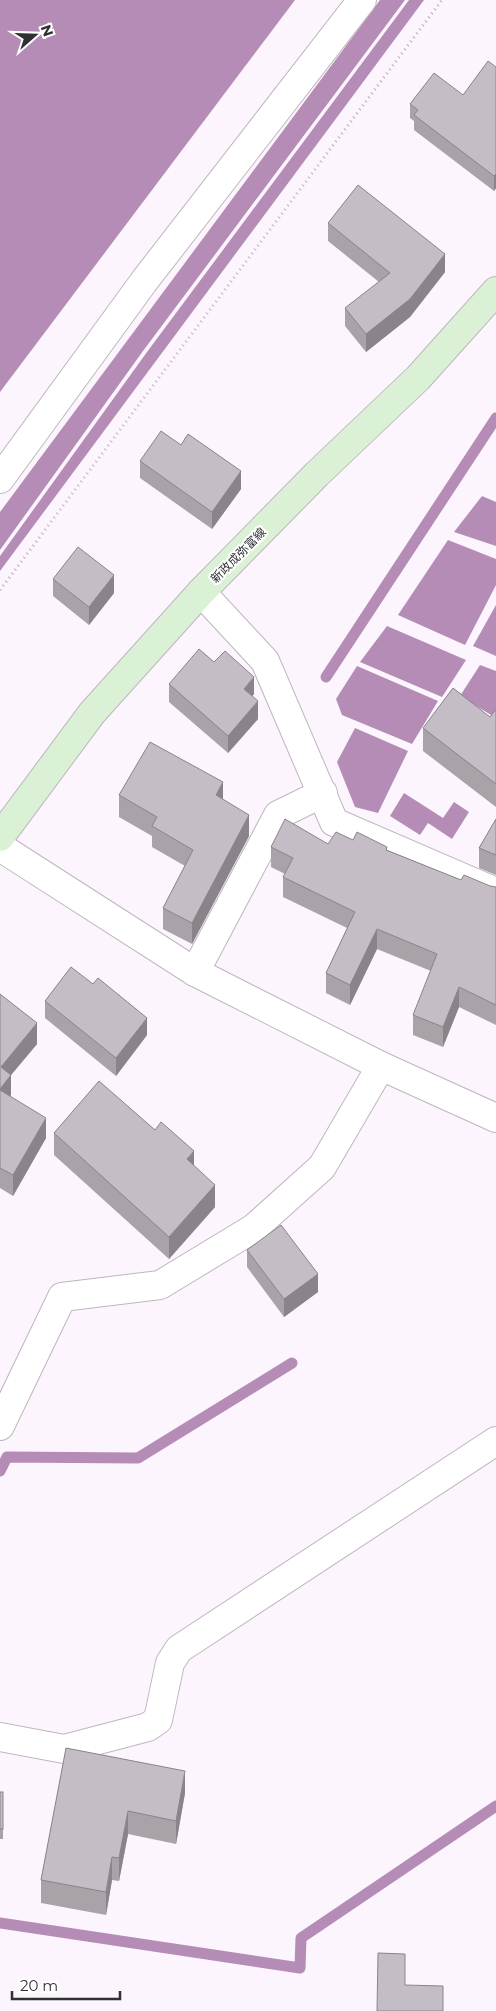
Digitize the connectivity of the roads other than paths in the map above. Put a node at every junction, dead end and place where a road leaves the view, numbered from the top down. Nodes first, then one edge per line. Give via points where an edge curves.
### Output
1 (362, 0) edge
2 (496, 291) edge
3 (0, 479) edge
4 (201, 592) junction
5 (323, 793) junction
6 (0, 837) edge
7 (0, 848) edge
8 (496, 892) edge
9 (196, 972) junction
10 (381, 1066) junction
11 (496, 1118) edge
12 (0, 1426) edge
13 (496, 1441) edge
14 (0, 1737) edge

1 - 3 street via 145,280
2 - 4 main road, 新政成弥富線 via 418,378 317,474
4 - 5 street via 265,661
4 - 6 main road, 新政成弥富線 via 92,713
5 - 8 street via 334,822
5 - 9 street via 278,815
7 - 9 street
9 - 10 street
10 - 11 street
10 - 12 street via 322,1167 254,1228 160,1285 62,1297
13 - 14 street via 180,1649 170,1663 158,1720 148,1727 64,1749

